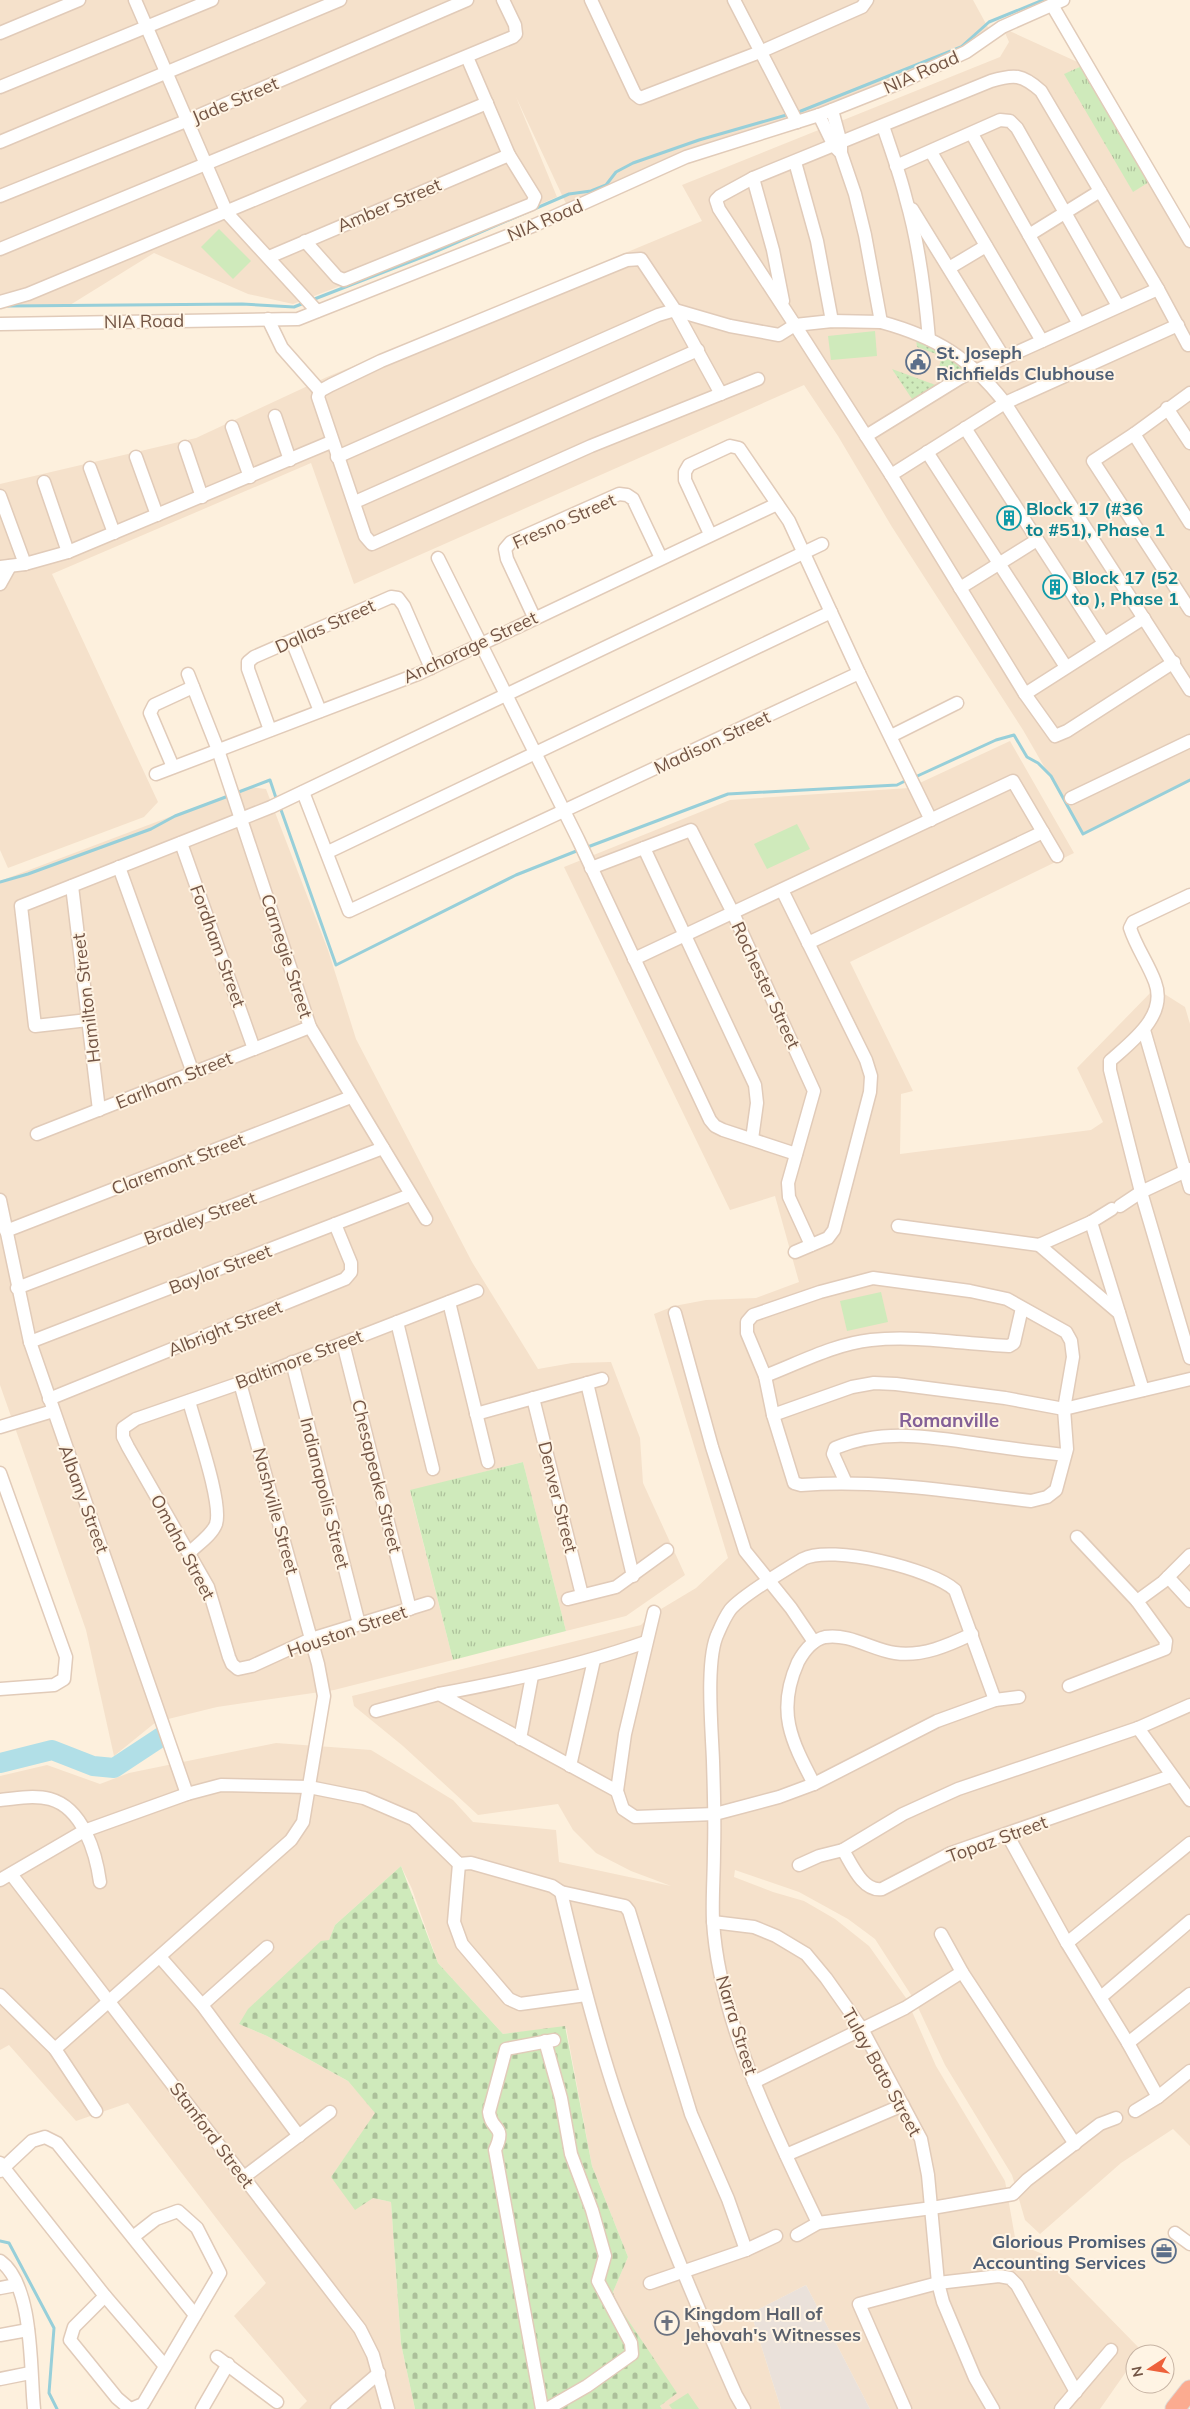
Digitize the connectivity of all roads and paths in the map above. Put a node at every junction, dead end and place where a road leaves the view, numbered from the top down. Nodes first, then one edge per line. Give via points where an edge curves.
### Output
1 (79, 0) edge
2 (135, 0) edge
3 (212, 0) edge
4 (340, 0) edge
5 (468, 0) edge
6 (503, 0) edge
7 (591, 0) edge
8 (734, 0) edge
9 (867, 0) edge
10 (1057, 3) edge
11 (146, 27) junction
12 (0, 33) edge
13 (760, 52) junction
14 (467, 57) junction
15 (166, 75) junction
16 (0, 87) edge
17 (487, 103) junction
18 (832, 110) junction
19 (820, 115) junction
20 (186, 121) junction
21 (797, 122) junction
22 (883, 126) junction
23 (972, 134) junction
24 (0, 142) edge
25 (839, 147) junction
26 (931, 152) junction
27 (509, 155) junction
28 (795, 162) junction
29 (206, 166) junction
30 (896, 166) junction
31 (753, 178) junction
32 (1100, 191) junction
33 (0, 196) edge
34 (906, 199) junction
35 (1065, 212) junction
36 (227, 213) junction
37 (1029, 235) junction
38 (305, 241) junction
39 (1190, 241) edge
40 (986, 246) junction
41 (0, 250) edge
42 (269, 257) junction
43 (949, 268) junction
44 (1158, 288) junction
45 (0, 302) edge
46 (312, 305) junction
47 (1118, 306) junction
48 (784, 308) junction
49 (675, 310) junction
50 (268, 319) junction
51 (832, 321) junction
52 (881, 322) junction
53 (0, 324) edge
54 (1079, 324) junction
55 (795, 325) junction
56 (1178, 325) junction
57 (929, 339) junction
58 (1042, 340) junction
59 (1188, 345) dead end
60 (698, 350) junction
61 (1004, 358) junction
62 (976, 370) junction
63 (758, 379) dead end
64 (320, 391) junction
65 (1190, 393) edge
66 (721, 394) junction
67 (1005, 403) junction
68 (1167, 408) junction
69 (276, 416) dead end
70 (232, 428) dead end
71 (965, 428) junction
72 (1134, 434) junction
73 (866, 436) junction
74 (331, 442) junction
75 (1190, 443) edge
76 (185, 447) dead end
77 (927, 452) junction
78 (136, 457) dead end
79 (337, 457) junction
80 (290, 460) junction
81 (90, 468) dead end
82 (891, 475) junction
83 (250, 477) junction
84 (44, 482) dead end
85 (0, 496) edge
86 (202, 497) junction
87 (355, 502) junction
88 (778, 504) junction
89 (157, 515) junction
90 (1190, 523) edge
91 (114, 533) junction
92 (710, 534) junction
93 (1037, 540) junction
94 (822, 544) dead end
95 (68, 552) junction
96 (803, 553) junction
97 (438, 558) dead end
98 (661, 558) junction
99 (998, 562) junction
100 (25, 564) junction
101 (5, 567) edge
102 (0, 584) edge
103 (960, 588) junction
104 (1190, 610) edge
105 (831, 612) junction
106 (534, 618) junction
107 (1144, 618) junction
108 (292, 641) junction
109 (1104, 643) junction
110 (481, 644) junction
111 (1174, 662) junction
112 (1066, 667) junction
113 (432, 668) junction
114 (859, 673) junction
115 (188, 674) dead end
116 (193, 687) junction
117 (1190, 690) edge
118 (1025, 694) junction
119 (506, 695) junction
120 (957, 703) dead end
121 (320, 711) junction
122 (270, 730) junction
123 (891, 736) junction
124 (1190, 742) edge
125 (218, 750) junction
126 (536, 754) junction
127 (173, 767) junction
128 (156, 774) dead end
129 (303, 792) junction
130 (1071, 798) dead end
131 (564, 811) junction
132 (242, 820) junction
133 (931, 820) junction
134 (1043, 832) junction
135 (181, 843) junction
136 (644, 848) junction
137 (328, 852) junction
138 (1057, 856) dead end
139 (588, 862) junction
140 (120, 867) junction
141 (72, 886) junction
142 (782, 890) junction
143 (1189, 899) edge
144 (733, 913) junction
145 (685, 935) junction
146 (808, 943) junction
147 (634, 959) junction
148 (88, 1020) junction
149 (310, 1027) junction
150 (1144, 1030) junction
151 (254, 1049) junction
152 (193, 1073) junction
153 (351, 1097) junction
154 (99, 1110) junction
155 (37, 1134) dead end
156 (752, 1139) junction
157 (383, 1148) junction
158 (796, 1154) junction
159 (1188, 1171) edge
160 (1190, 1188) edge
161 (1141, 1192) junction
162 (410, 1195) junction
163 (0, 1200) edge
164 (426, 1219) dead end
165 (1091, 1222) junction
166 (336, 1224) junction
167 (898, 1226) dead end
168 (6, 1231) junction
169 (811, 1245) junction
170 (1039, 1245) junction
171 (795, 1252) dead end
172 (17, 1288) junction
173 (477, 1291) dead end
174 (449, 1302) junction
175 (1022, 1308) junction
176 (675, 1313) dead end
177 (1119, 1313) junction
178 (398, 1322) junction
179 (30, 1342) junction
180 (343, 1343) junction
181 (1190, 1358) edge
182 (292, 1362) junction
183 (765, 1376) junction
184 (602, 1379) dead end
185 (1190, 1379) edge
186 (240, 1383) junction
187 (587, 1384) junction
188 (1143, 1390) junction
189 (533, 1398) junction
190 (189, 1400) junction
191 (51, 1405) junction
192 (1064, 1409) junction
193 (476, 1414) junction
194 (772, 1415) junction
195 (0, 1427) edge
196 (123, 1428) joint
197 (1065, 1455) junction
198 (488, 1462) dead end
199 (434, 1469) dead end
200 (0, 1475) edge
201 (846, 1483) junction
202 (1077, 1537) dead end
203 (667, 1550) dead end
204 (190, 1552) junction
205 (1190, 1556) edge
206 (633, 1576) junction
207 (1168, 1577) junction
208 (768, 1581) junction
209 (582, 1595) junction
210 (568, 1599) dead end
211 (1137, 1601) junction
212 (1190, 1601) edge
213 (428, 1603) dead end
214 (410, 1609) junction
215 (654, 1612) dead end
216 (358, 1624) junction
217 (972, 1634) junction
218 (311, 1639) junction
219 (646, 1642) junction
220 (814, 1642) junction
221 (594, 1660) junction
222 (238, 1669) joint
223 (532, 1676) junction
224 (1069, 1686) dead end
225 (0, 1689) edge
226 (439, 1694) junction
227 (1019, 1697) dead end
228 (995, 1700) junction
229 (1190, 1706) edge
230 (376, 1710) dead end
231 (1138, 1728) junction
232 (520, 1738) junction
233 (570, 1766) junction
234 (1171, 1776) junction
235 (814, 1784) junction
236 (309, 1787) junction
237 (617, 1791) junction
238 (187, 1794) junction
239 (0, 1800) edge
240 (1190, 1800) edge
241 (715, 1814) junction
242 (84, 1831) junction
243 (1007, 1834) junction
244 (1190, 1843) edge
245 (843, 1850) junction
246 (459, 1864) junction
247 (799, 1865) dead end
248 (11, 1874) junction
249 (0, 1880) edge
250 (100, 1882) dead end
251 (561, 1892) junction
252 (1190, 1921) edge
253 (713, 1922) junction
254 (941, 1934) dead end
255 (1067, 1943) junction
256 (268, 1947) dead end
257 (160, 1957) junction
258 (962, 1972) junction
259 (1190, 1994) edge
260 (0, 1995) edge
261 (586, 1995) junction
262 (1101, 1997) junction
263 (111, 2001) junction
264 (202, 2005) junction
265 (862, 2029) junction
266 (1128, 2043) junction
267 (55, 2049) junction
268 (1190, 2071) edge
269 (754, 2082) junction
270 (1158, 2097) junction
271 (903, 2105) junction
272 (96, 2111) dead end
273 (1135, 2111) dead end
274 (330, 2112) dead end
275 (1116, 2118) dead end
276 (299, 2136) junction
277 (1075, 2144) junction
278 (786, 2155) junction
279 (1, 2167) edge
280 (244, 2177) junction
281 (932, 2208) junction
282 (818, 2223) junction
283 (1175, 2233) dead end
284 (797, 2235) dead end
285 (776, 2236) dead end
286 (133, 2237) junction
287 (1190, 2244) edge
288 (746, 2250) junction
289 (0, 2261) edge
290 (682, 2273) junction
291 (938, 2282) junction
292 (650, 2283) dead end
293 (16, 2285) junction
294 (0, 2288) edge
295 (105, 2296) junction
296 (195, 2315) junction
297 (28, 2330) junction
298 (0, 2335) edge
299 (1111, 2350) dead end
300 (165, 2366) junction
301 (30, 2372) junction
302 (379, 2373) junction
303 (0, 2379) edge
304 (1190, 2390) edge
305 (1076, 2392) junction
306 (277, 2402) dead end
307 (204, 2408) edge
308 (34, 2409) edge
309 (131, 2409) edge
310 (337, 2409) edge
311 (388, 2409) edge
312 (542, 2409) edge
313 (546, 2409) edge
314 (744, 2409) edge
315 (905, 2409) edge
316 (993, 2409) edge
317 (1061, 2409) edge
318 (1175, 2409) edge

1 - 12 street
2 - 11 street
3 - 11 street
4 - 15 street
5 - 20 street, Jade Street
6 - 14 street via 516,34
7 - 13 street via 635,94 640,98
8 - 13 street
9 - 13 street via 862,7
10 - 18 street, NIA Road via 1002,27 966,52 928,71
10 - 39 street
11 - 15 street
11 - 16 street
13 - 21 street
14 - 17 street
14 - 29 street
15 - 20 street
15 - 24 street
17 - 27 street
17 - 36 street
18 - 19 street, NIA Road
18 - 25 street
19 - 21 street, NIA Road
19 - 25 street
20 - 29 street
20 - 33 street, Jade Street
21 - 46 street, NIA Road via 686,157 534,225
22 - 25 street
22 - 30 street
22 - 32 street via 991,81 1018,76 1041,91
23 - 26 street
23 - 35 street via 1000,120 1010,121
23 - 37 street
25 - 28 street
25 - 52 street via 866,235
26 - 30 street
26 - 40 street
27 - 38 street, Amber Street
27 - 38 street via 535,197 528,206 344,280 337,277
28 - 31 street
28 - 51 street via 817,241
29 - 36 street
29 - 41 street
30 - 34 street
31 - 48 street via 773,250
31 - 48 street via 716,200
32 - 35 street
32 - 44 street
34 - 43 street
34 - 57 street via 925,294
35 - 37 street
35 - 47 street
36 - 42 street
36 - 45 street via 28,294
37 - 54 street
38 - 42 street, Amber Street
40 - 43 street
40 - 58 street
42 - 46 street
43 - 61 street
44 - 47 street
44 - 56 street
46 - 50 street, NIA Road via 298,319
47 - 54 street
48 - 55 street
49 - 55 street via 730,326 779,335
49 - 60 street
49 - 64 street via 645,263 641,259 628,260 381,361
49 - 79 street via 658,314
50 - 53 street, NIA Road
50 - 64 street via 282,348
51 - 52 street
51 - 55 street
52 - 57 street
54 - 58 street
55 - 73 street
56 - 59 street
56 - 67 street
57 - 62 street
58 - 61 street
60 - 66 street
60 - 87 street
61 - 62 street
62 - 67 street
62 - 73 street
63 - 66 street
64 - 74 street via 318,401
65 - 68 street
66 - 87 street via 591,446 378,543 369,542 365,536
67 - 71 street
67 - 107 street
68 - 72 street
68 - 75 street
69 - 80 street
70 - 83 street
71 - 77 street
71 - 93 street
72 - 90 street
72 - 104 street via 1093,460
73 - 82 street
74 - 79 street
74 - 80 street
76 - 86 street
77 - 82 street
77 - 99 street
78 - 89 street
79 - 87 street
80 - 83 street
81 - 91 street
82 - 103 street
83 - 86 street
84 - 95 street
85 - 100 street
86 - 89 street
88 - 92 street, Anchorage Street
88 - 92 street via 746,455 739,448 730,446 689,465 685,472 685,480
88 - 96 street
89 - 91 street
91 - 95 street
92 - 98 street, Anchorage Street
93 - 99 street
93 - 109 street
94 - 96 street
95 - 100 street
96 - 105 street
96 - 119 street
97 - 110 street
98 - 106 street, Anchorage Street
98 - 106 street, Fresno Street via 633,499 619,494 511,542 506,549 506,559
99 - 103 street
99 - 112 street
100 - 101 street
101 - 102 street
103 - 118 street
105 - 114 street
105 - 126 street
106 - 110 street, Anchorage Street
107 - 109 street
107 - 111 street
108 - 113 street, Dallas Street via 390,597 398,598
108 - 121 street
108 - 122 street, Dallas Street via 248,662
109 - 112 street
110 - 113 street, Anchorage Street
110 - 119 street
111 - 117 street
111 - 118 street via 1055,736
112 - 118 street
113 - 121 street, Anchorage Street
114 - 123 street
114 - 131 street, Madison Street
115 - 116 street, Carnegie Street
116 - 125 street, Carnegie Street
116 - 127 street via 154,705 150,713
119 - 126 street
119 - 129 street
120 - 123 street
121 - 122 street, Anchorage Street
122 - 125 street, Anchorage Street
123 - 133 street
124 - 130 street
125 - 127 street, Anchorage Street
125 - 132 street, Carnegie Street
126 - 131 street
126 - 137 street
127 - 128 street, Anchorage Street
129 - 132 street
129 - 137 street
131 - 137 street, Madison Street via 349,911
131 - 139 street
132 - 135 street
132 - 149 street, Carnegie Street
133 - 134 street via 1013,781
133 - 142 street
134 - 138 street
134 - 146 street
135 - 140 street
135 - 151 street, Fordham Street
136 - 139 street, Rochester Street
136 - 144 street, Rochester Street via 691,830
136 - 145 street
139 - 147 street
140 - 141 street
140 - 152 street
141 - 148 street, Hamilton Street
141 - 148 street via 21,906 35,1026
142 - 144 street
142 - 146 street
143 - 150 street via 1132,922 1130,928 1156,983 1154,1013
144 - 145 street
144 - 158 street, Rochester Street via 814,1091
145 - 147 street
145 - 156 street via 754,1085 757,1103
146 - 169 street via 871,1076 870,1092 838,1219 828,1238
147 - 156 street via 710,1120 715,1126
148 - 154 street, Hamilton Street
149 - 151 street, Earlham Street
149 - 153 street, Carnegie Street
150 - 159 street
150 - 161 street via 1110,1061
151 - 152 street, Earlham Street
152 - 154 street, Earlham Street
153 - 157 street, Carnegie Street
153 - 168 street, Claremont Street
154 - 155 street, Earlham Street
156 - 158 street
157 - 162 street, Carnegie Street
157 - 172 street, Bradley Street
158 - 169 street, Rochester Street via 788,1182 789,1197
159 - 160 street
159 - 161 street
161 - 165 street
161 - 181 street
162 - 164 street, Carnegie Street
162 - 166 street, Baylor Street
163 - 168 street, Albany Street
165 - 170 street
165 - 177 street
166 - 179 street, Baylor Street
166 - 191 street, Albright Street via 351,1263 351,1272 346,1279
167 - 170 street
168 - 172 street, Albany Street
169 - 171 street
170 - 177 street
172 - 179 street, Albany Street
173 - 174 street, Baltimore Street
174 - 178 street, Baltimore Street
174 - 193 street
175 - 183 street via 1014,1343 1009,1346 870,1340 827,1351
175 - 183 street via 1007,1299 970,1291 873,1278 820,1292 753,1315 747,1322 747,1332
175 - 192 street via 1066,1332 1071,1340 1073,1357
176 - 208 street via 737,1529 745,1551
177 - 188 street
178 - 180 street, Baltimore Street
178 - 199 street
179 - 191 street, Albany Street
180 - 182 street, Baltimore Street
180 - 214 street, Chesapeake Street
182 - 186 street, Baltimore Street
182 - 216 street, Indianapolis Street
183 - 194 street
184 - 187 street
185 - 188 street
186 - 190 street, Baltimore Street
186 - 218 street, Nashville Street
187 - 189 street
187 - 206 street
188 - 192 street
189 - 193 street
189 - 209 street, Denver Street
190 - 196 street, Baltimore Street via 136,1419
190 - 204 street via 218,1516 213,1530
191 - 195 street
191 - 238 street, Albany Street
192 - 194 street via 1005,1398 874,1383 852,1387
192 - 197 street
193 - 198 street
194 - 201 street via 794,1483
196 - 204 street, Omaha Street via 128,1447
197 - 201 street via 1056,1490 1031,1502 947,1490
197 - 201 street via 927,1436 859,1438 836,1448 833,1454
200 - 225 street via 66,1657 64,1679 54,1685
202 - 211 street
203 - 206 street
204 - 222 street, Omaha Street via 211,1595 229,1658
205 - 207 street
206 - 209 street via 616,1587
207 - 211 street
207 - 212 street
208 - 217 street, Narra Street via 812,1554 844,1553 916,1571 947,1582 955,1590
208 - 220 street
208 - 241 street, Narra Street via 731,1608 716,1636 710,1678
209 - 210 street
211 - 224 street via 1166,1641 1165,1649
213 - 214 street, Houston Street
214 - 216 street, Houston Street
215 - 219 street
216 - 218 street, Houston Street
217 - 220 street via 911,1654 894,1653 836,1637 824,1637
217 - 228 street, Narra Street
218 - 222 street, Houston Street via 252,1666
218 - 236 street, Nashville Street via 324,1696
219 - 221 street
219 - 237 street via 625,1734
220 - 235 street via 790,1681 786,1709 794,1747
221 - 223 street
221 - 233 street
223 - 226 street
223 - 232 street
226 - 230 street
226 - 232 street
227 - 228 street
228 - 235 street via 937,1721
229 - 231 street
231 - 234 street
231 - 245 street via 958,1789 903,1814
232 - 233 street
233 - 237 street
234 - 240 street
234 - 243 street, Topaz Street
235 - 241 street
236 - 238 street via 221,1785
236 - 246 street via 364,1798 413,1819
236 - 257 street, Nashville Street via 303,1822 291,1840
237 - 241 street via 624,1809 635,1817
238 - 242 street
239 - 242 street via 52,1799 71,1811
241 - 253 street, Narra Street
242 - 248 street
242 - 250 street via 97,1860
243 - 245 street, Topaz Street via 951,1853 882,1889 874,1890 866,1886
243 - 255 street
244 - 255 street
245 - 247 street
246 - 251 street via 480,1866 552,1886
246 - 261 street via 454,1922 462,1944 509,2000 520,2004
248 - 249 street
248 - 263 street, Stanford Street
251 - 261 street
251 - 288 street via 625,1906 630,1911 691,2114
252 - 262 street
253 - 265 street, Tulay Bato Street via 754,1927 806,1954
253 - 269 street, Narra Street via 729,2006
254 - 258 street
255 - 262 street
256 - 264 street
257 - 263 street, Nashville Street
257 - 264 street
258 - 265 street via 905,2008
258 - 277 street
259 - 266 street
260 - 267 street
261 - 290 street via 620,2107
262 - 266 street
263 - 267 street, Nashville Street
263 - 280 street, Stanford Street
264 - 276 street
265 - 269 street
265 - 271 street, Tulay Bato Street
266 - 270 street
267 - 272 street
268 - 270 street
269 - 278 street, Narra Street
270 - 273 street
271 - 278 street
271 - 281 street, Tulay Bato Street via 925,2155
274 - 276 street
275 - 277 street via 1100,2124
276 - 280 street
277 - 281 street via 1013,2194
278 - 282 street, Narra Street
279 - 286 street via 32,2141 45,2138 57,2143
279 - 295 street
280 - 302 street, Stanford Street via 360,2329
281 - 282 street
281 - 291 street, Tulay Bato Street
282 - 284 street
283 - 287 street
285 - 288 street
286 - 296 street
286 - 296 street via 156,2219 178,2211 197,2228 220,2273
288 - 290 street
289 - 293 street via 8,2266
290 - 292 street
290 - 314 street
291 - 305 street via 999,2276 1010,2278 1017,2285
291 - 315 street via 859,2304
291 - 316 street, Tulay Bato Street via 955,2334
293 - 294 street
293 - 297 street via 24,2300
295 - 300 street
295 - 309 street via 74,2327 70,2340 117,2398
296 - 300 street
297 - 298 street
297 - 301 street
299 - 305 street
300 - 309 street via 143,2404
301 - 303 street
301 - 308 street
302 - 310 street
302 - 311 street, Stanford Street
304 - 318 highway
305 - 317 street
306 - 307 street via 223,2361
312 - 313 street via 495,2150 500,2130 490,2120 489,2112 506,2050 550,2041 571,2154 605,2256 598,2282 631,2343 632,2354 587,2386

